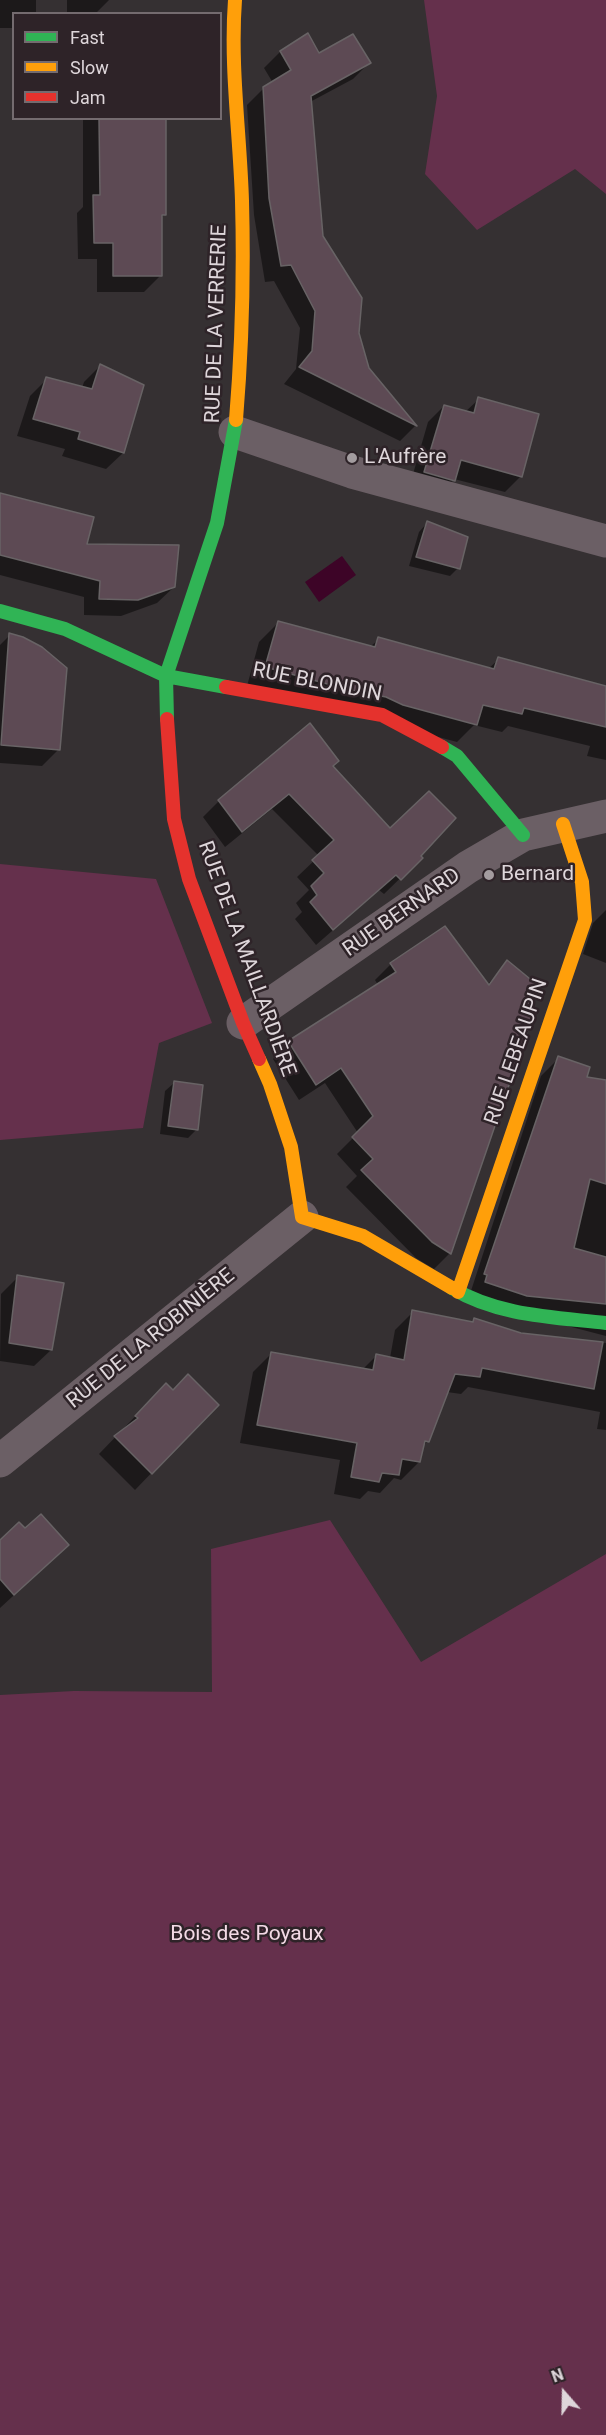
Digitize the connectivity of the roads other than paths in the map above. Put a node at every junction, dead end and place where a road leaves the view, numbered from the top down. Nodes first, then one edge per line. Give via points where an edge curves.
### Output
1 (235, 0) edge
2 (235, 432) junction
3 (606, 541) edge
4 (0, 611) edge
5 (166, 676) junction
6 (606, 816) edge
7 (563, 824) junction
8 (523, 835) junction
9 (243, 1023) junction
10 (302, 1217) junction
11 (458, 1292) junction
12 (606, 1323) edge
13 (0, 1461) edge

1 - 2 street, RUE DE LA VERRERIE via 232,37 242,201 242,346
2 - 3 street via 352,471
2 - 5 street, RUE DE LA VERRERIE via 217,523
4 - 5 street via 65,629
5 - 8 street, RUE BLONDIN via 382,715 457,756
5 - 9 street, RUE DE LA MAILLARDIÈRE via 166,732 174,819 189,879
6 - 7 street, RUE BERNARD
7 - 8 street, RUE BERNARD
7 - 11 street, RUE LEBEAUPIN via 581,872 585,920
8 - 9 street, RUE BERNARD via 468,867
9 - 10 street, RUE DE LA MAILLARDIÈRE via 270,1084 291,1147
10 - 11 street via 363,1236
10 - 13 street, RUE DE LA ROBINIÈRE
11 - 12 street via 524,1314

